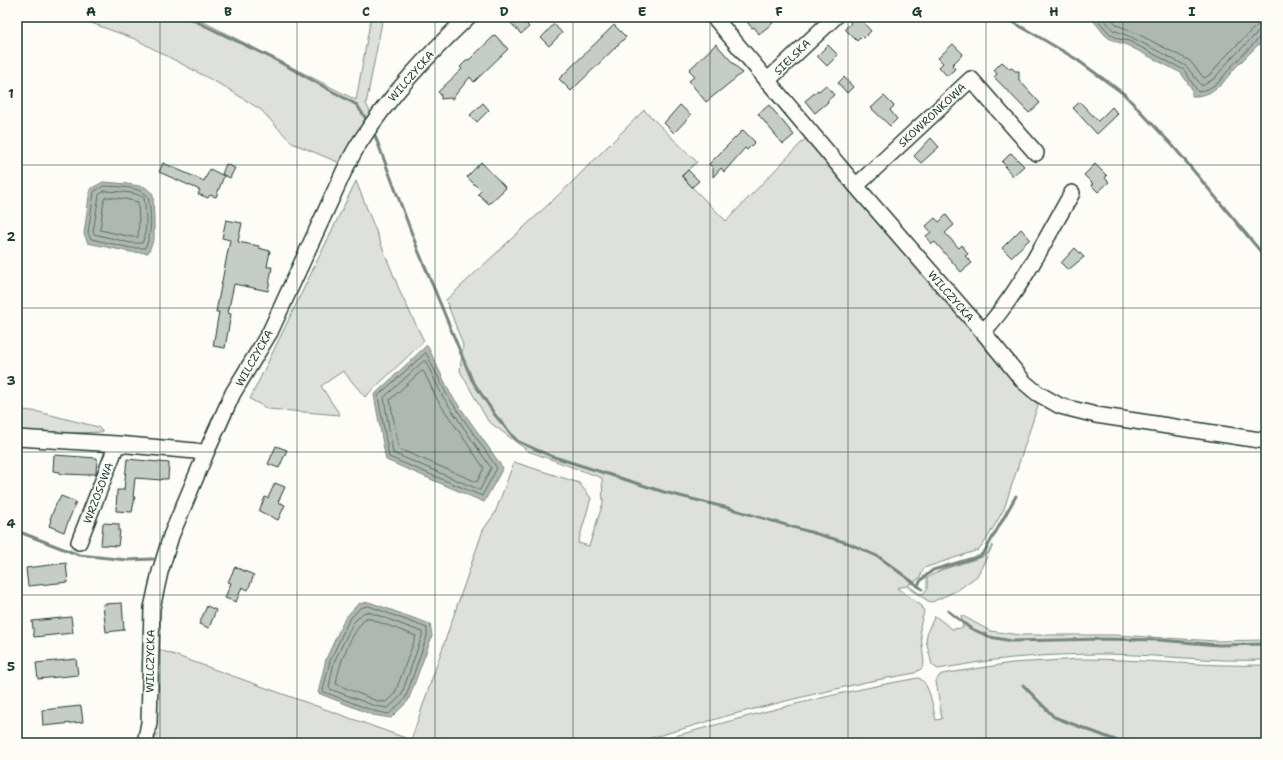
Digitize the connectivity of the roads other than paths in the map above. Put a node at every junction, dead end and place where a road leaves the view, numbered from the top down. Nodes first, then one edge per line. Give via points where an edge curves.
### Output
1 (468, 17) edge
2 (714, 17) edge
3 (835, 17) edge
4 (768, 81) junction
5 (1036, 153) dead end
6 (856, 186) junction
7 (1072, 193) dead end
8 (982, 332) junction
9 (17, 438) edge
10 (1266, 441) edge
11 (117, 444) junction
12 (206, 453) junction
13 (79, 542) dead end
14 (146, 743) edge

1 - 12 street, WILCZYCKA via 418,67 378,115 359,143 335,189 270,332 233,393
2 - 4 street, WILCZYCKA
3 - 4 street, SIELSKA
4 - 6 street, WILCZYCKA
5 - 6 street, SKOWRONKOWA via 971,79
6 - 8 street, WILCZYCKA
7 - 8 street via 1039,252 992,323
8 - 10 street, WILCZYCKA via 1024,382 1060,406 1096,415
9 - 11 street
11 - 12 street
11 - 13 street, WRZOSOWA
12 - 14 street, WILCZYCKA via 171,536 152,608 149,723

